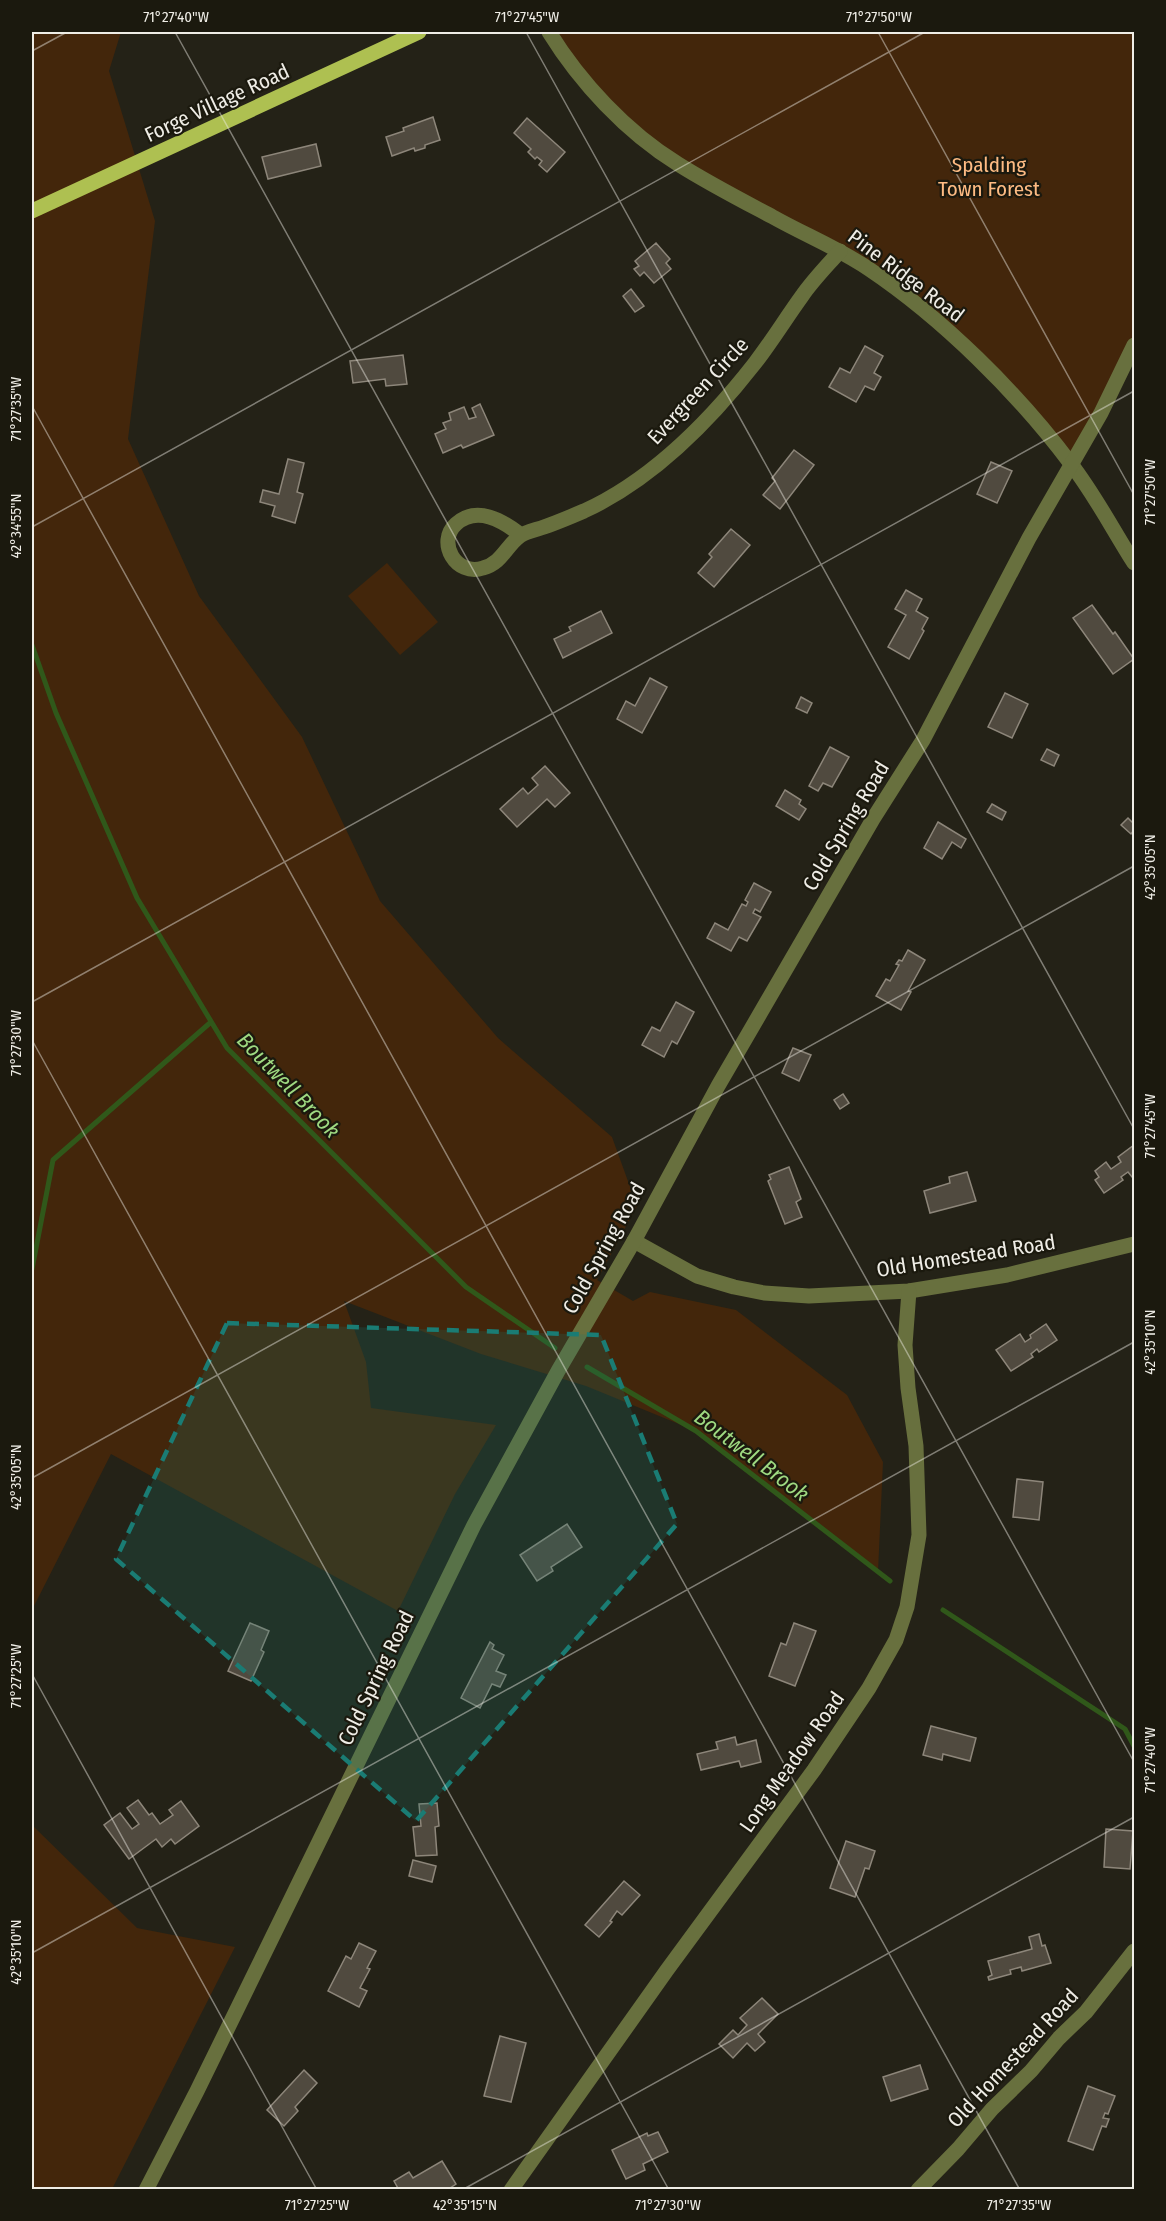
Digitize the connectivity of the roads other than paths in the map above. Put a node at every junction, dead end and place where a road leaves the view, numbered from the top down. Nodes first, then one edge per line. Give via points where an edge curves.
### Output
1 (419, 32) edge
2 (549, 32) edge
3 (32, 211) edge
4 (840, 251) junction
5 (1134, 345) edge
6 (1071, 464) junction
7 (521, 535) junction
8 (1134, 563) edge
9 (634, 1241) junction
10 (1134, 1244) edge
11 (909, 1292) junction
12 (1134, 1951) edge
13 (146, 2190) edge
14 (511, 2190) edge
15 (918, 2190) edge

1 - 3 main road, Forge Village Road
2 - 4 street, Pine Ridge Road via 599,96 642,138 685,168
4 - 6 street, Pine Ridge Road via 896,290 955,339 1023,406
4 - 7 street, Evergreen Circle via 803,294 753,365 669,455 606,500
5 - 6 street, Cold Spring Road
6 - 8 street, Pine Ridge Road
6 - 9 street, Cold Spring Road via 923,740 718,1086
7 - 7 street, Evergreen Circle via 500,559 483,569 466,569 453,561 448,546 450,529 460,519 478,515 504,521
9 - 11 street, Old Homestead Road via 697,1276 764,1293 809,1296
9 - 13 street, Cold Spring Road via 474,1526
10 - 11 street, Old Homestead Road via 1007,1275
11 - 14 street, Long Meadow Road via 905,1345 916,1446 919,1535 907,1607 896,1640 814,1770
12 - 15 street, Old Homestead Road via 1086,2012

